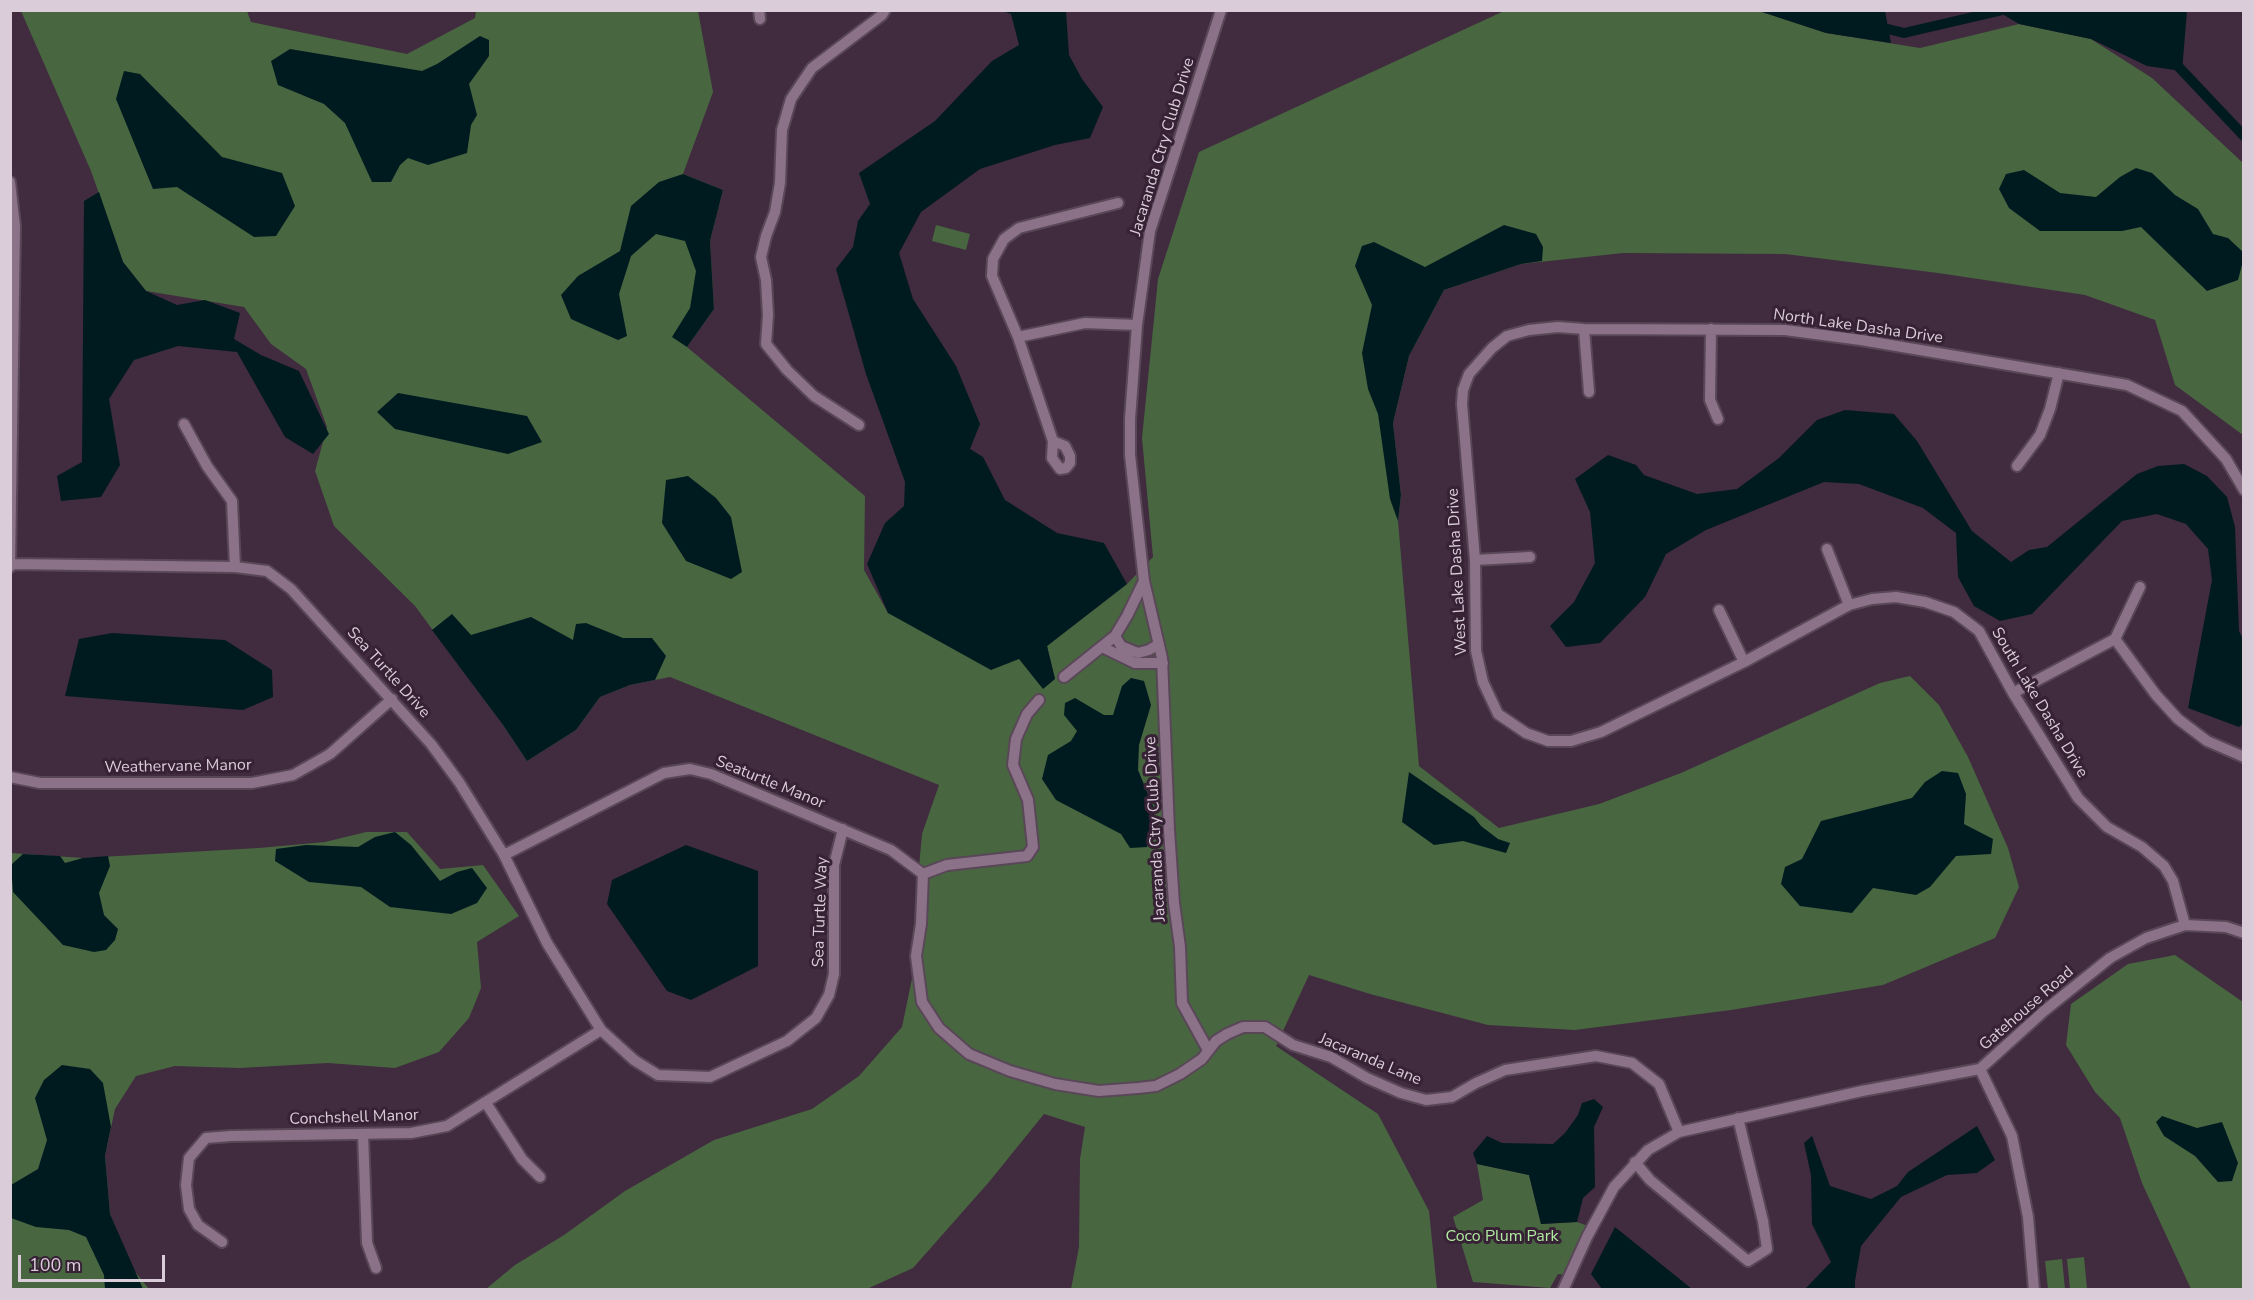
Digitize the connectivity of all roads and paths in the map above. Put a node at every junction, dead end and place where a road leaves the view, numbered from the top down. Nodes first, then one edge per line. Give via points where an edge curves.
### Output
1 (885, 10) edge
2 (1221, 10) edge
3 (10, 182) edge
4 (1118, 202) dead end
5 (12, 305) edge
6 (1137, 325) junction
7 (1584, 329) junction
8 (1711, 329) junction
9 (1018, 337) junction
10 (2059, 373) junction
11 (1589, 392) dead end
12 (1462, 404) joint
13 (1718, 419) dead end
14 (184, 424) dead end
15 (859, 425) dead end
16 (1053, 441) dead end
17 (2017, 465) dead end
18 (11, 486) edge
19 (2244, 490) edge
20 (1827, 549) dead end
21 (1530, 557) dead end
22 (1475, 560) junction
23 (11, 565) edge
24 (235, 567) junction
25 (1144, 580) junction
26 (2140, 587) dead end
27 (1849, 605) junction
28 (1719, 610) dead end
29 (1115, 636) junction
30 (2115, 639) junction
31 (1159, 644) junction
32 (1102, 647) junction
33 (1744, 662) junction
34 (1163, 663) junction
35 (1064, 677) dead end
36 (2013, 693) junction
37 (392, 699) junction
38 (1039, 700) dead end
39 (1548, 741) joint
40 (2244, 757) edge
41 (10, 777) edge
42 (843, 829) junction
43 (504, 855) junction
44 (923, 874) junction
45 (2185, 925) junction
46 (2244, 933) edge
47 (829, 995) joint
48 (601, 1030) junction
49 (1208, 1050) junction
50 (1980, 1069) junction
51 (486, 1102) junction
52 (1738, 1118) junction
53 (1679, 1132) junction
54 (363, 1134) junction
55 (1635, 1162) junction
56 (540, 1177) dead end
57 (222, 1242) dead end
58 (376, 1268) dead end
59 (1563, 1290) edge
60 (2034, 1290) edge

1 - 15 street via 812,68 791,99 782,130 775,212 761,257 766,280 766,344 814,396
2 - 6 street, Jacaranda Ctry Club Drive via 1150,231
3 - 5 street via 15,226
4 - 9 street via 1019,228 1004,239 993,260 992,276
5 - 18 street
6 - 9 street via 1085,323
6 - 25 street, Jacaranda Ctry Club Drive via 1130,455
7 - 8 street, North Lake Dasha Drive
7 - 11 street
7 - 12 street, North Lake Dasha Drive via 1558,327 1507,336 1478,361 1463,390
8 - 10 street, North Lake Dasha Drive via 1796,331
8 - 13 street via 1710,400
9 - 16 street
10 - 17 street via 2040,435
10 - 19 street, North Lake Dasha Drive via 2127,385 2182,411 2226,459
12 - 22 street, West Lake Dasha Drive
14 - 24 street via 232,501
18 - 23 street
20 - 27 street
21 - 22 street
22 - 39 street, West Lake Dasha Drive via 1476,651 1483,682 1498,714 1526,733
23 - 24 street, Sea Turtle Drive
24 - 37 street, Sea Turtle Drive via 267,571 291,589
25 - 29 street
25 - 31 street, Jacaranda Ctry Club Drive
26 - 30 street
27 - 33 street, South Lake Dasha Drive
27 - 36 street, South Lake Dasha Drive via 1896,597 1954,612 1979,631
28 - 33 street
29 - 31 street via 1121,646 1138,653
29 - 32 street
30 - 36 street
30 - 40 street via 2178,719 2207,741
31 - 34 street, Jacaranda Ctry Club Drive
32 - 34 street via 1135,663
32 - 35 street
33 - 39 street, South Lake Dasha Drive via 1601,732 1571,741
34 - 49 street, Jacaranda Ctry Club Drive via 1173,903 1180,947 1182,1003
36 - 45 street, South Lake Dasha Drive via 2078,798 2107,827 2142,847 2164,866 2173,881
37 - 41 street, Weathervane Manor via 330,754 293,775 252,783 40,783
37 - 43 street, Sea Turtle Drive via 459,782
38 - 44 street via 1027,714 1016,739 1013,765 1028,800 1033,847 1027,856 947,865
42 - 43 street, Seaturtle Manor via 711,774 690,769 664,773
42 - 44 street, Seaturtle Manor via 891,850
42 - 47 street, Sea Turtle Way via 834,865 834,975
43 - 48 street, Sea Turtle Drive via 547,944
44 - 49 street, Jacaranda Lane via 916,956 922,1002 939,1028 969,1054 1055,1084 1099,1091 1156,1086 1202,1059
45 - 46 street, Gatehouse Road via 2226,927
45 - 50 street, Gatehouse Road via 2146,938 2110,958
47 - 48 street, Sea Turtle Drive via 816,1018 787,1041 710,1077 658,1075 634,1060
48 - 51 street, Conchshell Manor
49 - 53 street, Jacaranda Lane via 1216,1041 1243,1027 1265,1027 1293,1045 1331,1057 1367,1078 1426,1100 1452,1097 1505,1070 1596,1056 1632,1063 1659,1084
50 - 52 street, Gatehouse Road
50 - 60 street via 2012,1136 2028,1217
51 - 54 street, Conchshell Manor via 447,1126 411,1133
51 - 56 street via 522,1160
52 - 53 street, Gatehouse Road
52 - 55 street via 1767,1249 1748,1261 1650,1180
53 - 55 street, Gatehouse Road
54 - 57 street, Conchshell Manor via 206,1138 189,1158 189,1209 198,1225
54 - 58 street via 367,1244
55 - 59 street, Gatehouse Road via 1614,1187

